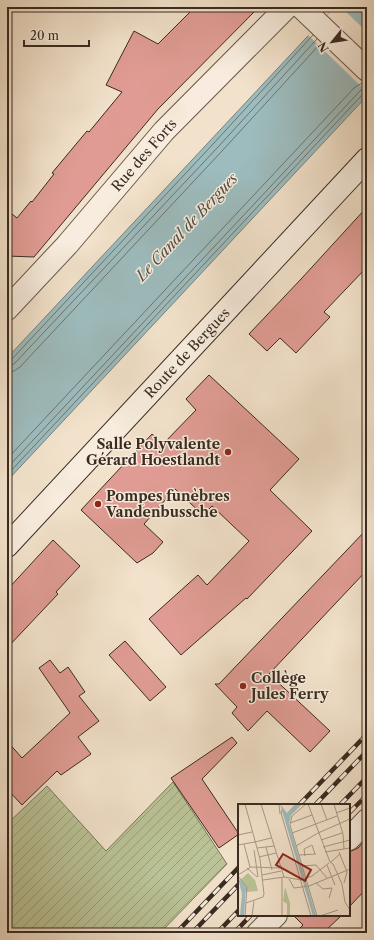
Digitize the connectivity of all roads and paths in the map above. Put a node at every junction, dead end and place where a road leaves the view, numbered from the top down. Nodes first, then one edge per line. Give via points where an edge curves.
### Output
1 (287, 7) edge
2 (306, 12) edge
3 (367, 70) edge
4 (367, 159) edge
5 (12, 295) edge
6 (7, 546) edge
7 (367, 820) edge
8 (350, 837) edge
9 (275, 916) edge
10 (258, 933) edge

1 - 5 street, Rue des Forts via 164,131 67,245
2 - 3 street
4 - 6 street, Route de Bergues
7 - 8 street
9 - 10 street

